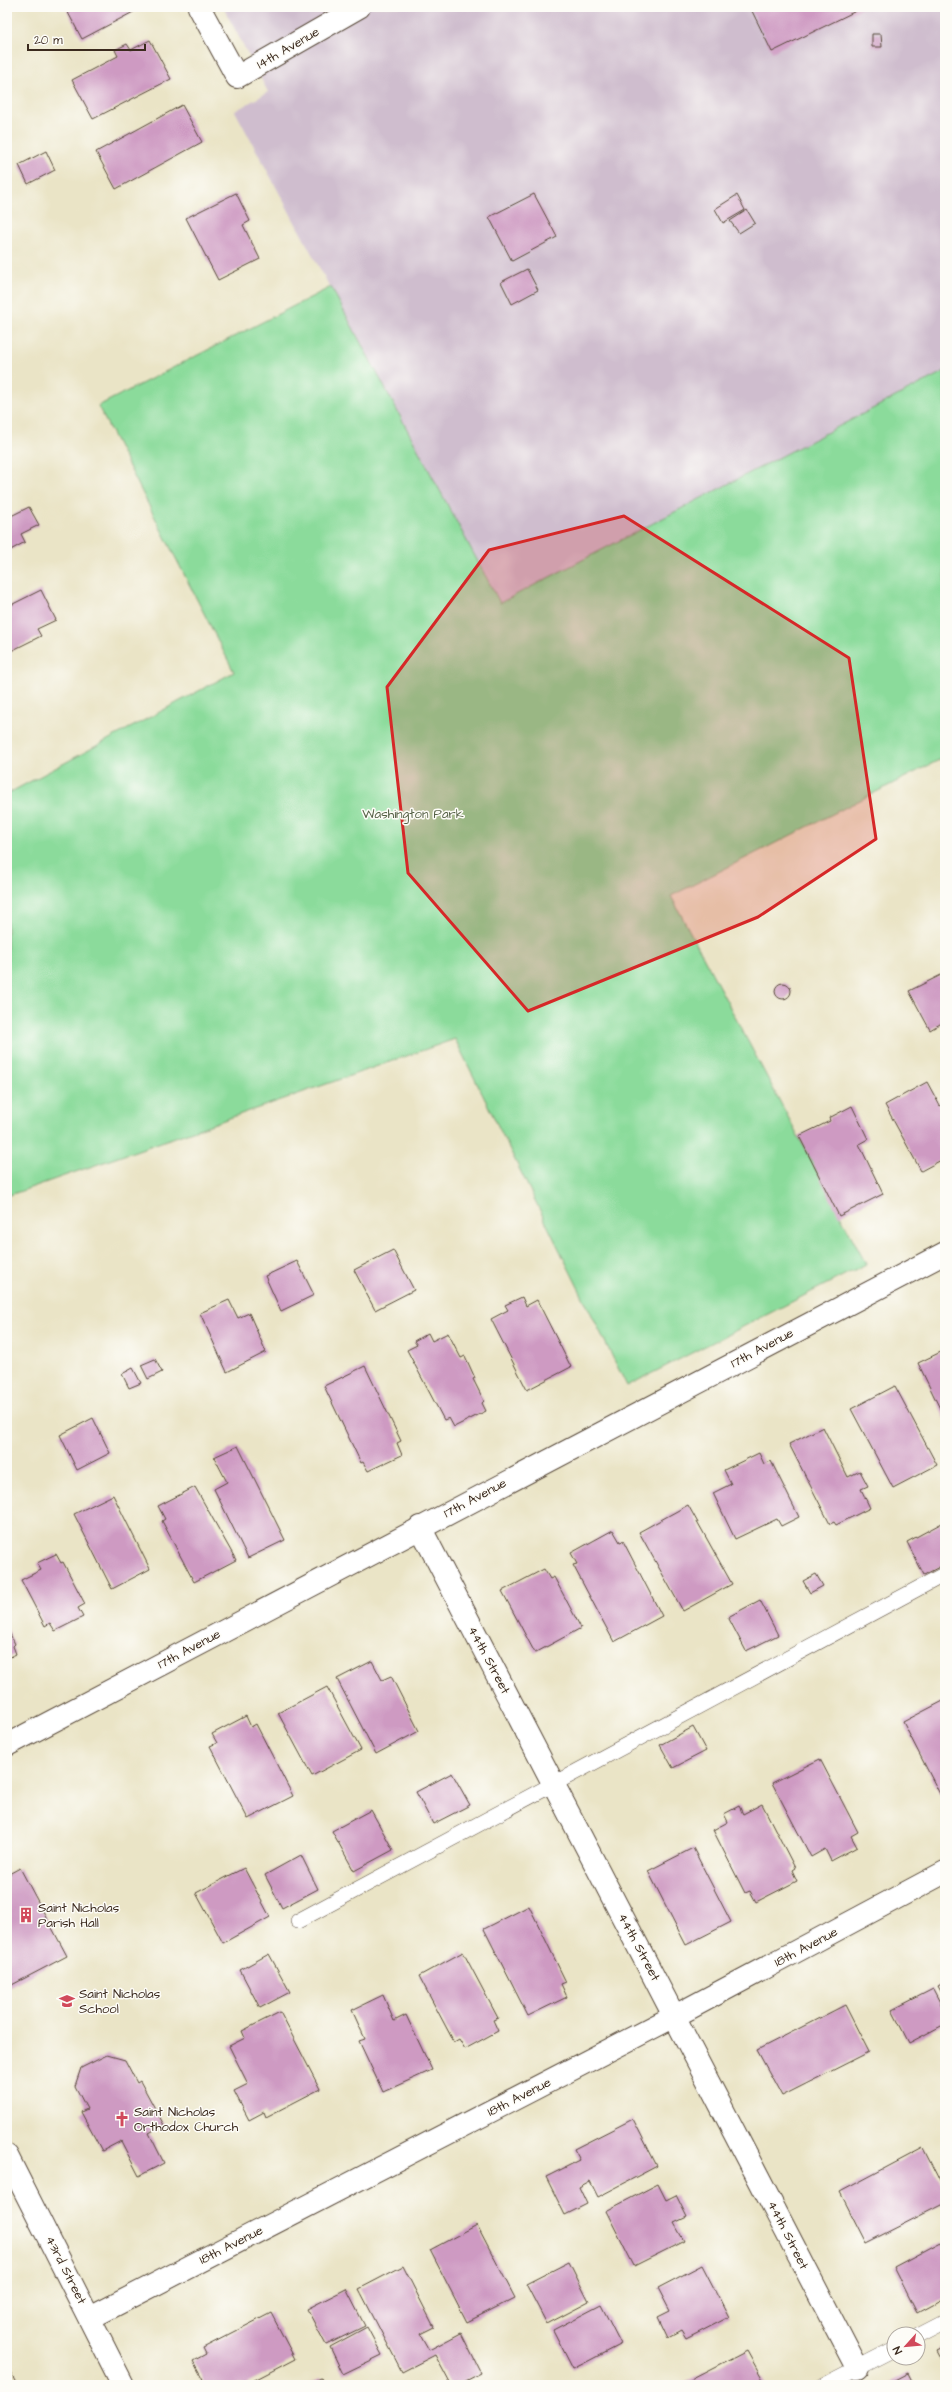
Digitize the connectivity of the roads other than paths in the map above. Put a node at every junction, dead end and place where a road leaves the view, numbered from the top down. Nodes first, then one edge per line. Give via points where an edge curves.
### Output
1 (199, 7) edge
2 (359, 7) edge
3 (945, 1253) edge
4 (420, 1527) junction
5 (945, 1574) edge
6 (7, 1745) edge
7 (553, 1782) junction
8 (945, 1872) edge
9 (298, 1921) dead end
10 (675, 2016) junction
11 (7, 2156) edge
12 (90, 2318) junction
13 (945, 2322) edge
14 (926, 2332) edge
15 (886, 2353) edge
16 (857, 2368) junction
17 (122, 2385) edge
18 (824, 2385) edge

1 - 2 street, 14th Avenue via 237,77
3 - 4 street, 17th Avenue
4 - 6 street, 17th Avenue
4 - 7 street, 44th Street
5 - 7 lane
7 - 9 lane
7 - 10 street, 44th Street
8 - 10 street, 18th Avenue
10 - 12 street, 18th Avenue
10 - 16 street, 44th Street
11 - 12 street, 43rd Street
12 - 17 street, 43rd Street
13 - 14 lane
15 - 16 lane
16 - 18 lane

